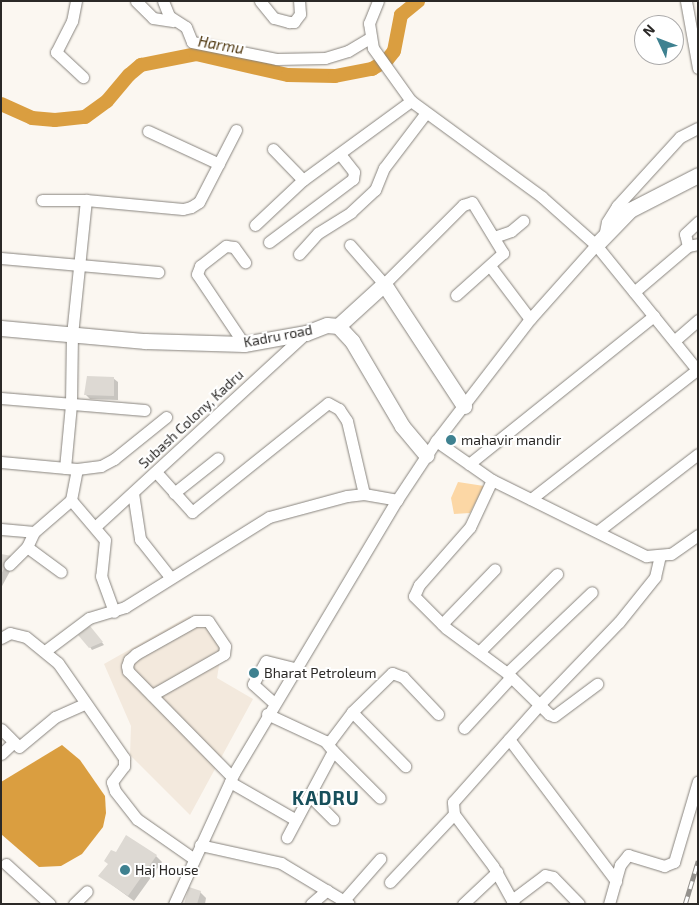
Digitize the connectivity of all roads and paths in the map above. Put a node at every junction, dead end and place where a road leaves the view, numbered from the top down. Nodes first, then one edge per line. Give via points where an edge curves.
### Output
1 (76, 1) edge
2 (136, 1) edge
3 (163, 1) edge
4 (260, 1) edge
5 (299, 1) edge
6 (378, 1) edge
7 (690, 7) edge
8 (173, 21) junction
9 (370, 38) junction
10 (698, 68) edge
11 (83, 77) dead end
12 (411, 101) junction
13 (425, 114) junction
14 (698, 128) edge
15 (236, 130) dead end
16 (148, 131) dead end
17 (273, 149) dead end
18 (340, 154) junction
19 (219, 164) junction
20 (698, 175) edge
21 (303, 180) junction
22 (42, 200) dead end
23 (86, 200) junction
24 (523, 221) dead end
25 (698, 222) edge
26 (255, 225) dead end
27 (494, 237) junction
28 (600, 241) junction
29 (269, 242) dead end
30 (350, 245) dead end
31 (693, 245) edge
32 (299, 254) dead end
33 (1, 258) edge
34 (245, 262) dead end
35 (81, 265) junction
36 (490, 266) junction
37 (158, 272) dead end
38 (384, 284) junction
39 (634, 292) junction
40 (456, 295) dead end
41 (654, 316) junction
42 (530, 319) junction
43 (698, 320) edge
44 (338, 326) junction
45 (1, 328) edge
46 (306, 333) junction
47 (72, 335) junction
48 (674, 341) junction
49 (244, 344) junction
50 (697, 370) edge
51 (1, 398) edge
52 (71, 404) junction
53 (464, 406) junction
54 (145, 410) dead end
55 (166, 416) dead end
56 (436, 441) junction
57 (698, 454) edge
58 (426, 455) junction
59 (218, 458) dead end
60 (1, 462) edge
61 (469, 464) junction
62 (71, 469) junction
63 (156, 472) junction
64 (492, 480) junction
65 (133, 493) junction
66 (174, 493) junction
67 (364, 494) junction
68 (531, 498) junction
69 (71, 500) junction
70 (397, 500) junction
71 (96, 526) junction
72 (1, 529) edge
73 (598, 530) junction
74 (34, 532) junction
75 (698, 535) edge
76 (27, 547) junction
77 (660, 556) junction
78 (9, 565) dead end
79 (495, 569) dead end
80 (61, 572) dead end
81 (557, 574) dead end
82 (170, 578) junction
83 (592, 592) dead end
84 (114, 612) junction
85 (442, 624) junction
86 (1, 638) edge
87 (45, 651) junction
88 (480, 651) junction
89 (295, 668) junction
90 (509, 675) junction
91 (597, 684) dead end
92 (152, 695) junction
93 (274, 703) junction
94 (84, 704) junction
95 (539, 705) junction
96 (352, 712) junction
97 (267, 714) junction
98 (438, 714) dead end
99 (464, 728) dead end
100 (1, 729) edge
101 (509, 739) junction
102 (13, 743) junction
103 (331, 747) junction
104 (1, 754) edge
105 (405, 766) dead end
106 (231, 780) junction
107 (698, 781) edge
108 (310, 796) junction
109 (380, 798) dead end
110 (454, 814) junction
111 (333, 819) dead end
112 (296, 820) junction
113 (286, 837) dead end
114 (200, 845) junction
115 (193, 858) junction
116 (380, 859) dead end
117 (6, 864) dead end
118 (497, 872) junction
119 (616, 881) junction
120 (390, 882) dead end
121 (327, 890) junction
122 (87, 891) dead end
123 (346, 902) edge
124 (513, 902) edge
125 (50, 904) edge
126 (74, 904) edge
127 (174, 904) edge
128 (311, 904) edge
129 (463, 904) edge
130 (579, 904) edge
131 (609, 904) edge

1 - 11 street via 72,22 56,52
2 - 8 street via 152,18
3 - 8 street
4 - 5 street via 274,18 294,22 300,14
6 - 9 street via 369,23
7 - 10 street
8 - 9 street via 186,27 192,42 285,60 331,56
9 - 12 street via 377,57
12 - 13 street
12 - 18 street
13 - 28 street
13 - 32 street via 384,168 376,190 351,212 318,233
14 - 28 street via 680,137 616,206
15 - 19 street
16 - 19 street
17 - 21 street
18 - 21 street
18 - 29 street via 354,172 353,179
19 - 23 street via 199,202 192,207 183,209
20 - 28 main road via 630,210
21 - 26 street
22 - 23 street
23 - 35 street
24 - 27 street via 511,231
25 - 31 street via 686,234
27 - 36 street via 503,253
27 - 38 street via 475,205 467,202
28 - 39 street
28 - 42 street
30 - 38 street
31 - 39 street
33 - 35 street
34 - 49 street via 234,247 226,246 200,266 197,274
35 - 37 street
35 - 47 street
36 - 40 street
36 - 42 street
38 - 44 main road
38 - 53 main road
39 - 41 street
41 - 48 street
41 - 61 street
42 - 53 street
43 - 48 street
44 - 46 main road, Kadru road via 328,325
44 - 58 main road via 352,341 402,426
45 - 47 main road, Kadru road
46 - 49 main road, Kadru road
46 - 63 street, Subash Colony, Kadru
47 - 49 main road, Kadru road
47 - 52 street
48 - 50 street
50 - 68 street
51 - 52 street
52 - 54 street
52 - 62 street
53 - 56 street
55 - 62 street via 114,460 101,466
56 - 58 street
56 - 61 street
57 - 73 street
58 - 70 street
59 - 66 street
60 - 62 street
61 - 64 street
62 - 69 street
63 - 65 street, Subash Colony, Kadru
63 - 66 street
64 - 68 street
64 - 85 street via 470,527 415,590 417,602
65 - 71 street, Subash Colony, Kadru
65 - 82 street via 140,540
66 - 67 street via 189,511 196,510 328,403 339,409 347,421
67 - 70 street
67 - 82 street via 281,514 257,524
68 - 73 street
69 - 71 street
69 - 74 street
70 - 89 street
71 - 84 street via 105,540 101,576
72 - 74 street
73 - 77 street via 646,556
74 - 76 street
75 - 77 street via 671,554
76 - 78 street
76 - 80 street
77 - 95 street via 659,568 648,587 605,638
79 - 85 street
81 - 88 street
82 - 84 street
83 - 90 street
84 - 87 street via 89,618
85 - 88 street
86 - 87 street via 10,633 26,637
87 - 94 street via 58,663
88 - 90 street
89 - 93 street
89 - 93 street via 266,661 253,684
90 - 95 street
90 - 99 street
91 - 95 street via 554,716
92 - 92 street via 224,654 225,646 208,621 195,621 129,660 128,671
92 - 106 street
93 - 97 street
94 - 102 street via 56,717 23,745 19,747
94 - 115 street via 124,758 124,766 112,782 115,791 137,819
95 - 101 street
96 - 98 street via 387,678 397,673
96 - 103 street
96 - 105 street
97 - 103 street
97 - 106 street
100 - 102 street
101 - 110 street via 453,802
101 - 119 street
102 - 104 street
103 - 108 street
103 - 109 street
106 - 112 street
106 - 114 street
107 - 119 street via 674,862 664,866 628,855 620,865
108 - 111 street
108 - 112 street
110 - 118 street
110 - 120 street
112 - 113 street
114 - 115 street
114 - 121 street via 267,858
115 - 127 street
116 - 123 street
117 - 125 street
118 - 124 street
118 - 129 street
119 - 131 street
121 - 123 street
121 - 128 street
122 - 126 street
124 - 130 street via 545,874 553,877

